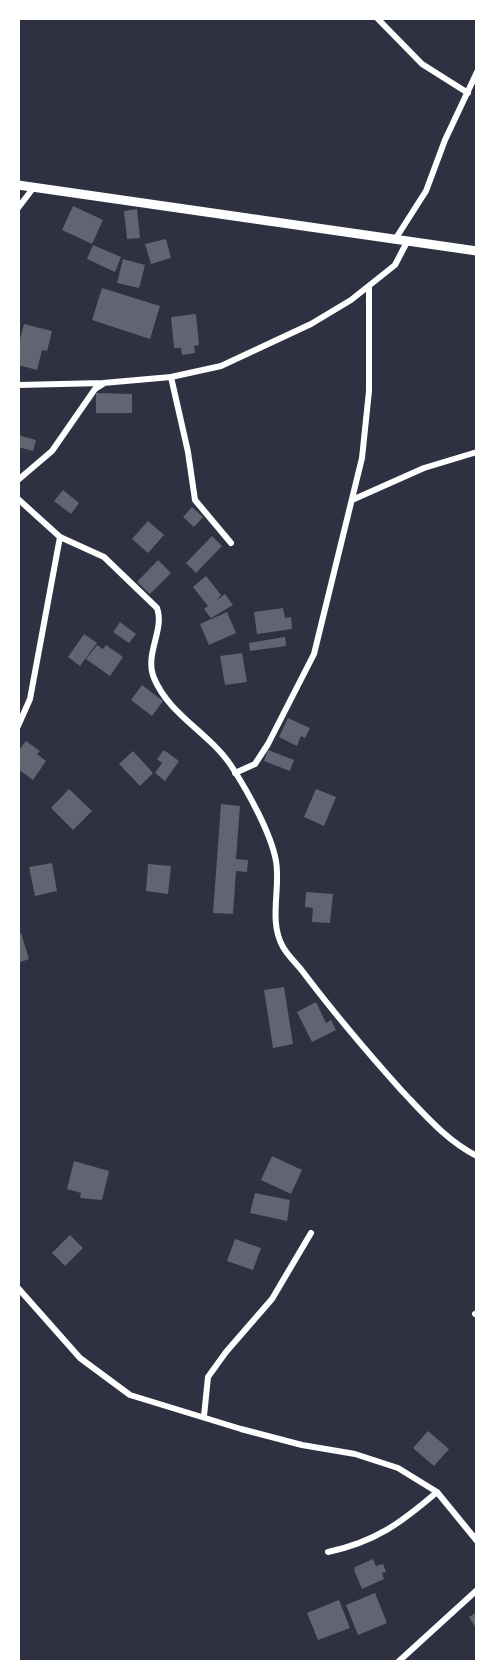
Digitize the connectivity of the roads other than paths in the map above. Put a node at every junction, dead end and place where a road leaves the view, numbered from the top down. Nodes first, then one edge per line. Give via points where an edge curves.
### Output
1 (377, 18) edge
2 (477, 72) edge
3 (468, 93) junction
4 (18, 185) edge
5 (34, 187) junction
6 (18, 208) edge
7 (396, 238) junction
8 (408, 240) junction
9 (477, 251) edge
10 (369, 286) junction
11 (171, 377) junction
12 (103, 383) junction
13 (18, 385) edge
14 (477, 452) edge
15 (18, 480) edge
16 (18, 499) edge
17 (352, 500) junction
18 (60, 537) junction
19 (231, 543) dead end
20 (18, 726) edge
21 (235, 773) junction
22 (477, 1156) edge
23 (311, 1233) dead end
24 (18, 1288) edge
25 (204, 1416) junction
26 (437, 1492) junction
27 (477, 1541) edge
28 (328, 1552) dead end
29 (477, 1590) edge
30 (398, 1662) edge

1 - 3 street via 422,64
2 - 3 street
3 - 7 street via 426,191
4 - 5 main road
5 - 6 street
5 - 7 main road
7 - 8 main road
8 - 9 main road
8 - 10 street via 395,266
10 - 11 street via 267,346 221,366
10 - 17 street via 369,391 362,458
11 - 12 street
11 - 19 street via 195,500
12 - 13 street
12 - 15 street via 52,451
14 - 17 street via 424,468
16 - 18 street
17 - 21 street via 314,654 255,764
18 - 20 street via 30,699
18 - 21 street via 104,557 157,608 161,618 150,663 154,678 172,705
21 - 22 street via 270,836 277,864 275,892 282,946 322,999 417,1107 456,1145
23 - 25 street via 272,1299 208,1377
24 - 25 street via 80,1358 105,1379 130,1395
25 - 26 street via 398,1468
26 - 27 street
26 - 28 street via 400,1524 357,1545
29 - 30 street

